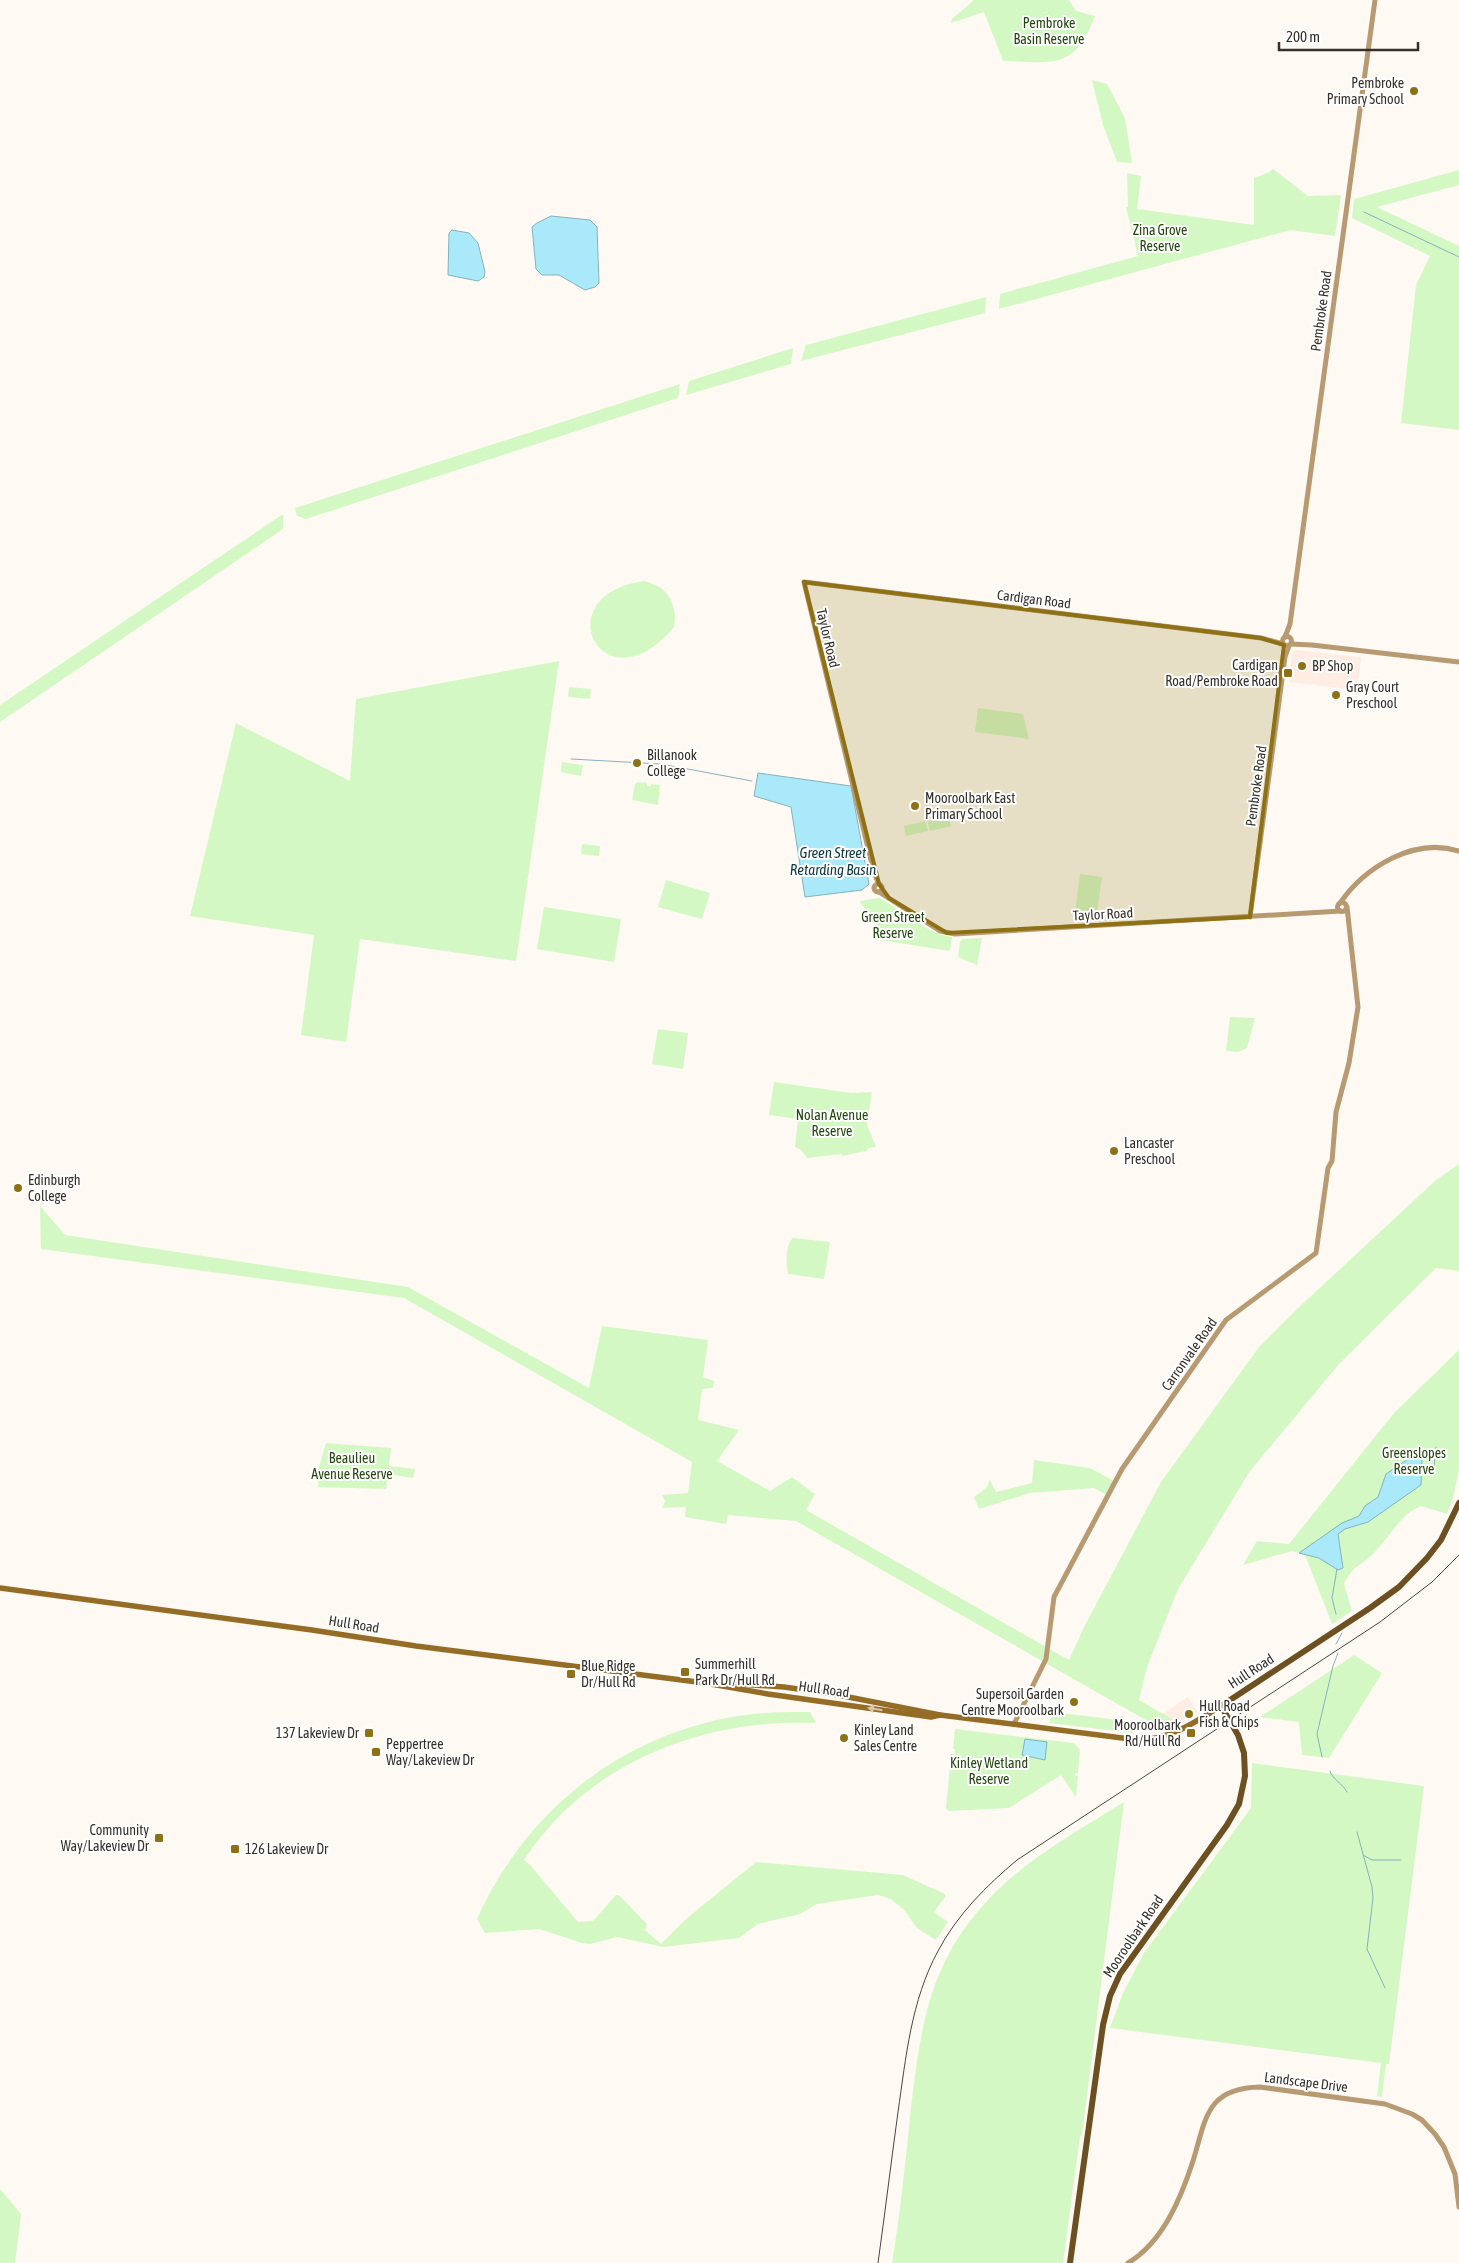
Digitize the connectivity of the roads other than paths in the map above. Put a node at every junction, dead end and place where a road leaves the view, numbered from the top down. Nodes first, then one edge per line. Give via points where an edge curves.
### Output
1 (1375, 0) edge
2 (804, 582) joint
3 (1287, 641) junction
4 (1459, 662) edge
5 (1459, 851) edge
6 (1346, 895) junction
7 (1339, 904) junction
8 (1344, 909) junction
9 (1329, 911) junction
10 (1250, 917) junction
11 (1459, 1503) edge
12 (0, 1588) edge
13 (1221, 1706) junction
14 (1014, 1724) junction
15 (1459, 2207) edge
16 (1070, 2263) edge
17 (1128, 2263) edge

1 - 3 street, Pembroke Road
2 - 3 street, Cardigan Road
2 - 10 street, Taylor Road via 874,874 879,888 889,898 940,930 955,934
3 - 4 street, Cardigan Road
3 - 10 street, Pembroke Road
5 - 6 street, Taylor Road via 1422,848 1405,853 1372,871
6 - 7 street, Taylor Road
6 - 8 street
7 - 8 street
7 - 9 street, Taylor Road
8 - 9 street, Taylor Road
8 - 14 street, Carronvale Road via 1358,1007 1349,1063 1336,1112 1332,1161 1328,1168 1316,1253 1226,1320 1122,1469 1054,1597 1046,1659
9 - 10 street, Taylor Road
11 - 13 main road, Hull Road via 1441,1540 1399,1586
12 - 14 main road, Hull Road via 705,1683 833,1694 940,1715
13 - 14 main road, Hull Road via 1182,1730 1151,1739 1124,1739
13 - 16 main road, Mooroolbark Road via 1242,1747 1245,1770 1242,1793 1227,1825 1130,1959 1110,1996 1103,2025
15 - 17 street, Landscape Drive via 1455,2174 1444,2147 1422,2120 1412,2114 1385,2104 1247,2088 1226,2094 1212,2107 1205,2118 1188,2172 1158,2236 1139,2257

